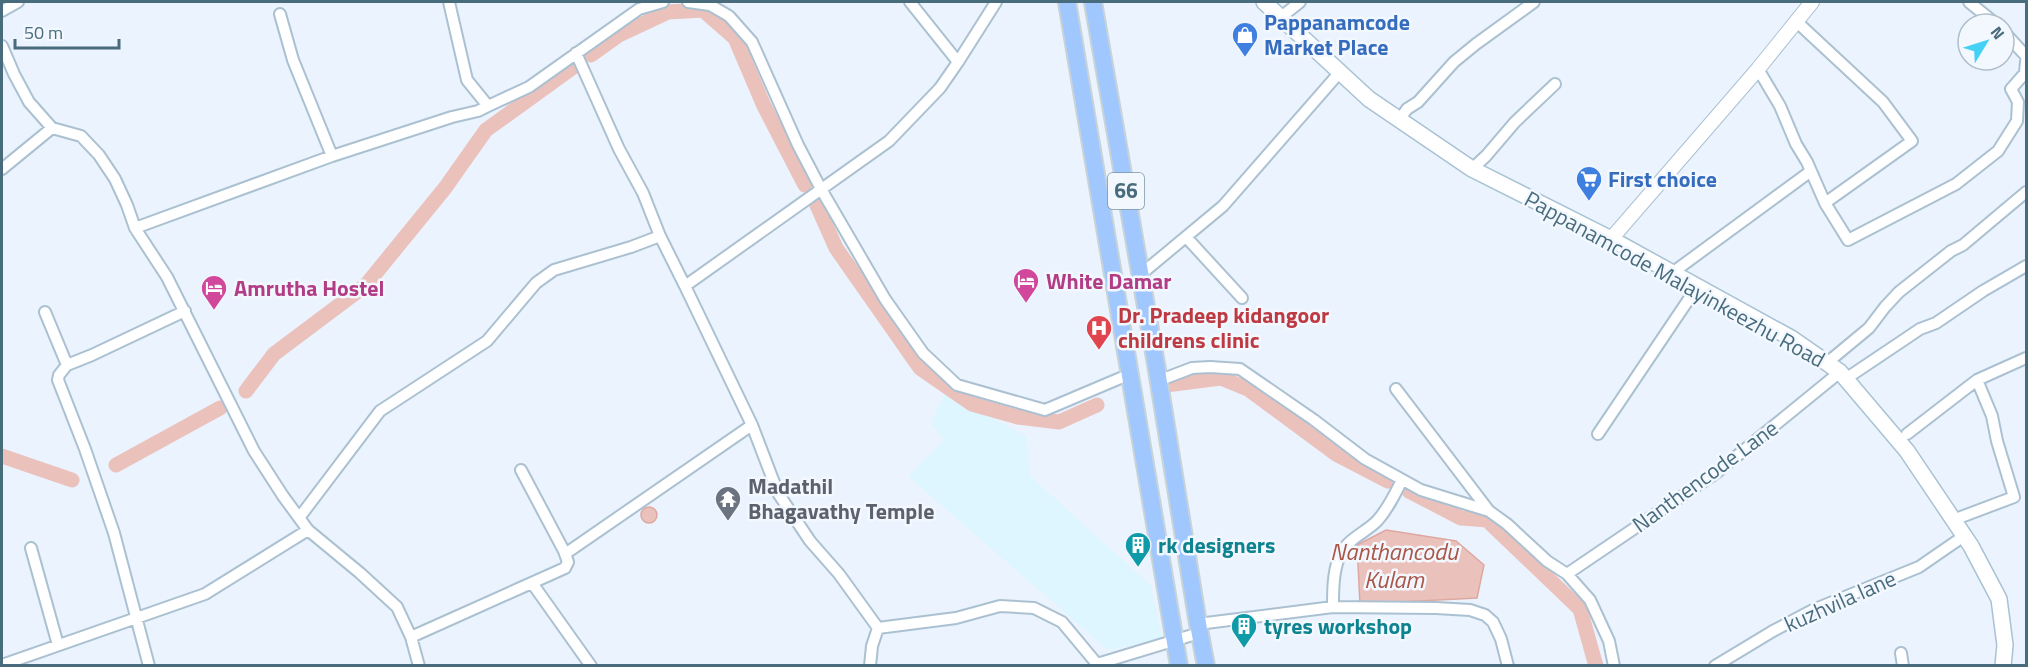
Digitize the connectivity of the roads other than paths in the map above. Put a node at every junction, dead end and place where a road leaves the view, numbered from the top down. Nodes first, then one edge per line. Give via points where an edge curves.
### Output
1 (18, 2) edge
2 (449, 2) edge
3 (663, 2) edge
4 (688, 2) edge
5 (910, 2) edge
6 (996, 2) edge
7 (1067, 2) edge
8 (1094, 2) edge
9 (1264, 2) edge
10 (1300, 2) edge
11 (1534, 2) edge
12 (1812, 2) edge
13 (1970, 2) edge
14 (2, 11) edge
15 (1982, 12) edge
16 (280, 14) dead end
17 (1281, 17) junction
18 (1797, 22) junction
19 (2, 46) edge
20 (576, 53) junction
21 (2026, 61) edge
22 (958, 62) junction
23 (1758, 69) junction
24 (1340, 72) junction
25 (1555, 84) dead end
26 (488, 106) junction
27 (1400, 119) junction
28 (52, 128) junction
29 (332, 156) junction
30 (2, 169) edge
31 (1472, 169) junction
32 (1811, 171) junction
33 (821, 189) junction
34 (2026, 192) edge
35 (1825, 203) junction
36 (135, 228) junction
37 (660, 236) junction
38 (1186, 237) junction
39 (1611, 239) junction
40 (2026, 266) edge
41 (1672, 273) junction
42 (1140, 275) junction
43 (685, 286) junction
44 (1697, 287) junction
45 (1242, 298) dead end
46 (185, 310) junction
47 (45, 312) dead end
48 (2026, 358) edge
49 (1828, 362) junction
50 (67, 365) junction
51 (1130, 374) junction
52 (1844, 375) junction
53 (1977, 380) junction
54 (1158, 381) junction
55 (1396, 389) dead end
56 (752, 425) junction
57 (1598, 434) dead end
58 (1907, 434) dead end
59 (521, 470) dead end
60 (1402, 480) junction
61 (1489, 511) junction
62 (299, 518) junction
63 (1953, 520) junction
64 (308, 530) junction
65 (1964, 536) junction
66 (32, 548) dead end
67 (565, 554) junction
68 (1566, 574) junction
69 (532, 583) junction
70 (1333, 607) junction
71 (136, 619) junction
72 (878, 628) junction
73 (1198, 628) junction
74 (411, 637) junction
75 (1174, 639) junction
76 (58, 645) junction
77 (1901, 653) dead end
78 (1098, 665) edge
79 (2, 666) edge
80 (149, 666) edge
81 (419, 666) edge
82 (591, 666) edge
83 (870, 666) edge
84 (1179, 666) edge
85 (1206, 666) edge
86 (1508, 666) edge
87 (1614, 666) edge
88 (1715, 666) edge
89 (1903, 666) edge
90 (2003, 666) edge

1 - 14 street
2 - 26 street via 467,80
3 - 20 street via 639,9
4 - 33 street via 710,5 729,16 752,42
5 - 22 street
6 - 22 street
7 - 51 main road
8 - 42 main road, 66
9 - 17 main road, Pappanamcode Malayinkeezhu Road
10 - 17 street
11 - 27 street via 1454,62
12 - 18 street
13 - 15 street
16 - 29 street via 293,60
17 - 24 main road, Pappanamcode Malayinkeezhu Road
18 - 23 street
18 - 35 street via 1884,102 1912,141
19 - 28 street via 29,102
20 - 26 street via 529,87
20 - 37 street
21 - 35 street via 2025,73 2010,89 2018,102 2018,121 1998,151 1956,184 1848,240
22 - 33 street via 940,88 888,141
23 - 32 street
23 - 39 street
24 - 27 main road, Pappanamcode Malayinkeezhu Road via 1369,99
24 - 38 street via 1223,206
25 - 31 street
26 - 29 street
27 - 31 main road, Pappanamcode Malayinkeezhu Road
28 - 30 street
28 - 36 street via 81,136 99,155 115,179
29 - 36 street
31 - 39 main road, Pappanamcode Malayinkeezhu Road
32 - 35 street
32 - 41 street
33 - 43 street
33 - 51 street via 922,353 957,385 1045,410
34 - 49 street via 1899,292 1869,328
36 - 46 street
37 - 43 street
37 - 62 street via 554,270 536,283 488,341 380,411
38 - 42 street
38 - 45 street
39 - 41 main road, Pappanamcode Malayinkeezhu Road
40 - 52 street, Nanthencode Lane
41 - 44 main road, Pappanamcode Malayinkeezhu Road
42 - 54 main road, 66
43 - 56 street
44 - 49 main road, Pappanamcode Malayinkeezhu Road
44 - 57 street
46 - 50 street
46 - 62 street via 254,451
47 - 50 street
48 - 53 street
49 - 52 main road, Pappanamcode Malayinkeezhu Road
50 - 71 street via 58,380 114,532
51 - 75 main road
52 - 63 main road, Pappanamcode Malayinkeezhu Road via 1907,451
52 - 68 street, Nanthencode Lane via 1724,467
53 - 58 street
53 - 63 street via 1992,416 2014,497
54 - 60 street via 1192,368 1240,369 1365,459
54 - 73 main road
55 - 61 street
56 - 67 street
56 - 72 street via 778,493
59 - 67 street
60 - 61 street via 1421,490
60 - 70 street via 1387,509 1346,544 1338,558
61 - 68 street
62 - 64 street
63 - 65 main road, Pappanamcode Malayinkeezhu Road
64 - 71 street via 205,594
64 - 74 street via 397,607
65 - 88 street, kuzhvila lane via 1919,567 1813,610
65 - 90 main road, Pappanamcode Malayinkeezhu Road via 2000,599
66 - 76 street
67 - 69 street via 566,568
68 - 87 street via 1590,600 1609,641
69 - 74 street
69 - 82 street
70 - 73 street
70 - 86 street via 1436,608 1485,615 1501,639
71 - 76 street
71 - 80 street
72 - 78 street via 956,618 1000,606 1034,608 1062,622
72 - 83 street
73 - 75 street
73 - 85 main road
74 - 81 street
75 - 78 street
75 - 84 main road
76 - 79 street
77 - 89 street

